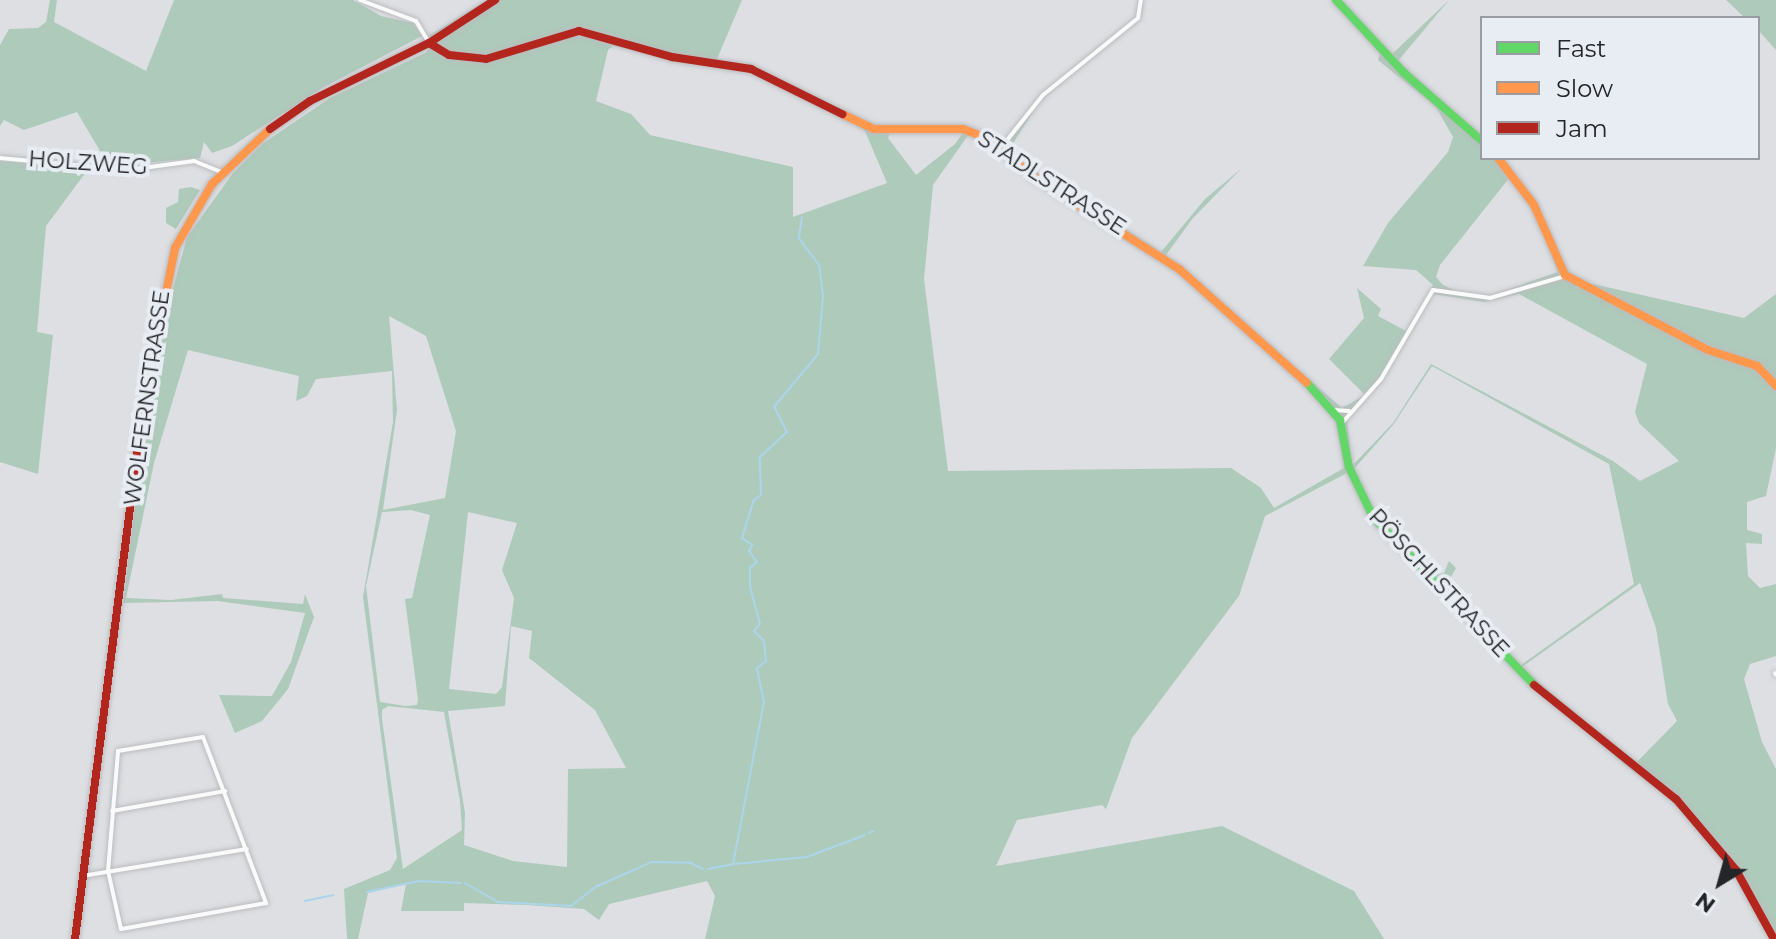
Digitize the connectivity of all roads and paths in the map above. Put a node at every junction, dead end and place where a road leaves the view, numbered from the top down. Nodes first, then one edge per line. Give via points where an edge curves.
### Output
1 (360, 0) edge
2 (495, 0) edge
3 (1141, 0) edge
4 (1336, 0) edge
5 (429, 43) junction
6 (1480, 139) edge
7 (1000, 149) junction
8 (0, 158) edge
9 (1500, 160) edge
10 (221, 172) junction
11 (1565, 275) junction
12 (1776, 383) edge
13 (1334, 410) junction
14 (1349, 411) junction
15 (1341, 425) junction
16 (225, 791) junction
17 (112, 811) junction
18 (247, 849) junction
19 (108, 871) junction
20 (82, 876) junction
21 (75, 939) edge
22 (1774, 939) edge

1 - 5 street via 416,21
2 - 5 street, WOLFERNSTRASSE
3 - 7 street via 1138,18 1043,95
4 - 6 street via 1398,67
5 - 7 street, STADLSTRASSE via 449,55 486,59 579,31 672,57 751,69 874,129 969,130
5 - 10 street, WOLFERNSTRASSE via 310,101 257,138
7 - 13 street, STADLSTRASSE via 1034,177 1179,269
8 - 10 street, HOLZWEG via 128,170 194,161
9 - 11 street via 1534,205
10 - 20 street, WOLFERNSTRASSE via 181,234 160,295
11 - 12 street via 1708,350 1767,373
11 - 14 street via 1490,298 1433,290 1376,386
13 - 14 street
13 - 15 street, STADLSTRASSE
14 - 15 street
15 - 22 street, PÖSCHLSTRASSE via 1349,467 1373,517 1546,697 1676,799 1736,870
16 - 17 street
16 - 17 street via 203,737 121,750
16 - 18 street
17 - 19 street
18 - 19 street
18 - 19 street via 266,903 135,928 119,926
19 - 20 street
20 - 21 street, WOLFERNSTRASSE

